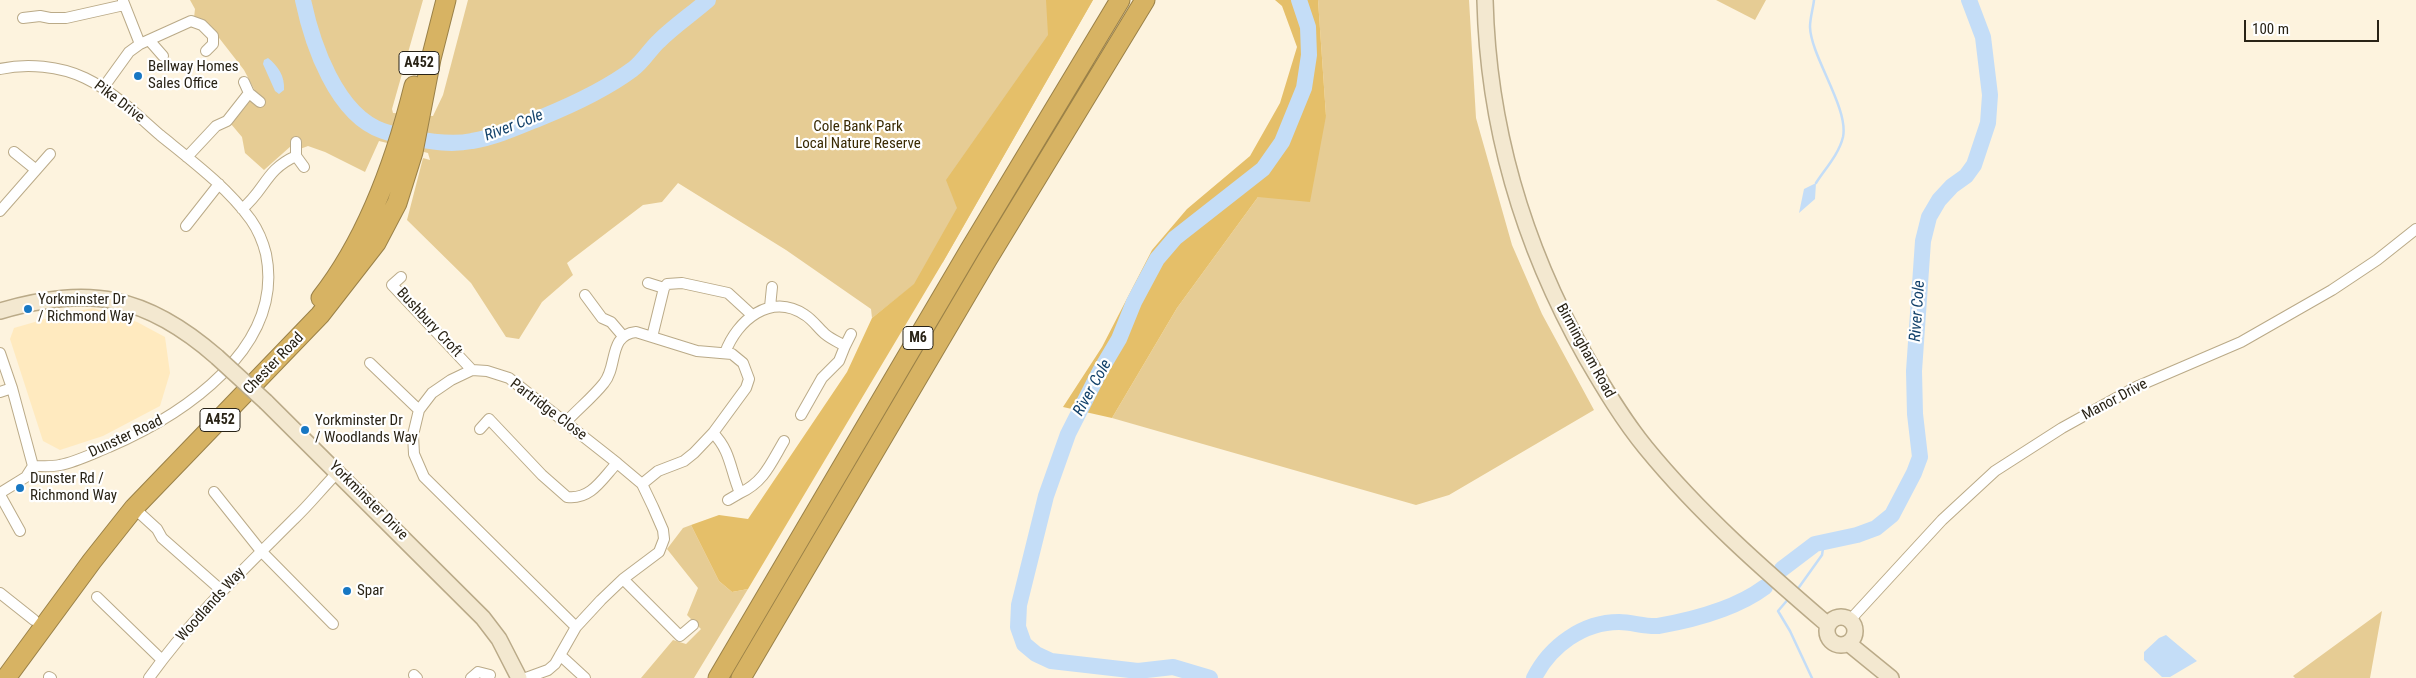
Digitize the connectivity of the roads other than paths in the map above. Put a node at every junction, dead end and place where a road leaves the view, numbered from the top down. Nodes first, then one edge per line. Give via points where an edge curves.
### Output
1 (435, 0) edge
2 (446, 0) edge
3 (1120, 0) edge
4 (1145, 0) edge
5 (1485, 0) edge
6 (124, 3) edge
7 (24, 18) dead end
8 (144, 42) junction
9 (206, 51) dead end
10 (163, 56) dead end
11 (0, 69) edge
12 (244, 82) dead end
13 (103, 88) junction
14 (250, 93) junction
15 (260, 102) dead end
16 (416, 103) junction
17 (296, 142) dead end
18 (404, 151) junction
19 (14, 152) dead end
20 (50, 154) dead end
21 (296, 156) junction
22 (187, 157) junction
23 (304, 167) dead end
24 (35, 169) junction
25 (219, 184) junction
26 (242, 209) junction
27 (0, 211) edge
28 (186, 226) dead end
29 (2416, 229) edge
30 (400, 277) dead end
31 (648, 283) dead end
32 (772, 287) dead end
33 (664, 288) junction
34 (585, 295) dead end
35 (770, 306) junction
36 (0, 311) edge
37 (752, 315) junction
38 (851, 334) dead end
39 (623, 336) junction
40 (652, 336) junction
41 (845, 346) junction
42 (0, 353) edge
43 (725, 353) junction
44 (370, 363) dead end
45 (472, 370) junction
46 (219, 377) joint
47 (12, 388) junction
48 (0, 392) edge
49 (419, 410) junction
50 (801, 415) dead end
51 (566, 422) junction
52 (480, 429) dead end
53 (713, 433) junction
54 (784, 441) dead end
55 (617, 463) junction
56 (33, 466) junction
57 (339, 472) junction
58 (642, 484) junction
59 (214, 492) dead end
60 (0, 494) edge
61 (740, 494) junction
62 (728, 500) dead end
63 (134, 508) junction
64 (20, 531) dead end
65 (261, 552) junction
66 (623, 579) junction
67 (221, 590) junction
68 (0, 594) edge
69 (97, 597) dead end
70 (34, 620) junction
71 (1850, 620) junction
72 (333, 624) dead end
73 (693, 625) dead end
74 (1828, 625) junction
75 (576, 627) junction
76 (1848, 643) junction
77 (560, 655) junction
78 (162, 660) junction
79 (0, 666) edge
80 (490, 674) dead end
81 (6, 678) edge
82 (150, 678) edge
83 (472, 678) edge
84 (519, 678) edge
85 (526, 678) edge
86 (585, 678) edge
87 (718, 678) edge
88 (742, 678) edge
89 (1891, 678) edge

1 - 16 highway, Chester Road / A452
2 - 16 highway, Chester Road / A452
3 - 87 highway, M6
4 - 88 highway, M6 via 987,260
5 - 74 main road, Birmingham Road via 1496,111 1506,161 1528,233 1570,328 1622,416 1646,448 1692,500
6 - 7 street via 66,18
6 - 8 street
8 - 9 street via 191,21 202,25 213,36 213,44
8 - 10 street
8 - 13 street via 128,52
11 - 13 street, Pike Drive via 34,66 56,70 84,77
12 - 14 street
13 - 22 street, Pike Drive via 129,106
14 - 15 street
14 - 22 street via 227,121 216,126
16 - 18 highway, Chester Road / A452
17 - 21 street
18 - 63 highway, Chester Road / A452 via 402,188 389,219 376,244 349,280 276,363
18 - 70 highway, Chester Road / A452 via 325,292 291,333 114,521
19 - 24 street
20 - 24 street
21 - 23 street
21 - 26 street via 281,162 271,171 258,195
22 - 25 street, Pike Drive
24 - 27 street
25 - 26 street, Pike Drive
25 - 28 street
26 - 46 street, Pike Drive via 261,238 268,281 256,331 241,354
29 - 71 street, Manor Drive via 2332,290 2250,338 2136,387 2062,428 1995,471 1942,520
30 - 45 street, Bushbury Croft via 392,285
31 - 33 street
32 - 35 street
33 - 37 street via 667,284 682,283 728,293
33 - 40 street
34 - 39 street via 602,318 611,322
35 - 37 street
35 - 41 street via 796,310
36 - 57 main road, Yorkminster Drive, bridge via 34,301 102,298 155,314 182,328 218,357
37 - 43 street via 731,336
38 - 41 street
39 - 40 street via 636,332
39 - 51 street via 617,344 605,382
40 - 43 street via 697,351
41 - 50 street via 839,361 822,378
42 - 47 street
43 - 53 street via 740,358 749,379
44 - 49 street
45 - 49 street via 432,393
45 - 51 street, Partridge Close via 509,378
46 - 56 street, Dunster Road via 182,409 136,435 60,465
47 - 48 street
47 - 56 street via 33,456
49 - 75 street via 413,435 414,454 424,477
51 - 55 street, Partridge Close
52 - 55 street via 489,419 567,498 581,498 588,494
53 - 58 street via 684,461 658,471
53 - 61 street via 727,452
54 - 61 street via 760,480
55 - 58 street, Partridge Close
56 - 60 street via 26,477
57 - 65 street, Woodlands Way
57 - 84 main road, Yorkminster Drive via 483,618 499,639
58 - 66 street, Partridge Close via 664,539 659,552
59 - 65 street
60 - 64 street
61 - 62 street
63 - 67 street via 162,538
63 - 81 highway, Chester Road / A452
65 - 67 street, Woodlands Way
65 - 72 street
66 - 73 street via 680,636
66 - 75 street
67 - 78 street, Woodlands Way
68 - 70 street
69 - 78 street
70 - 79 highway, Chester Road / A452
71 - 74 main road via 1837,618
71 - 76 main road via 1855,633
74 - 76 main road via 1828,636 1833,643
75 - 77 street
76 - 89 main road
77 - 85 street via 548,670
77 - 86 street
78 - 82 street, Woodlands Way
80 - 83 street via 478,672

